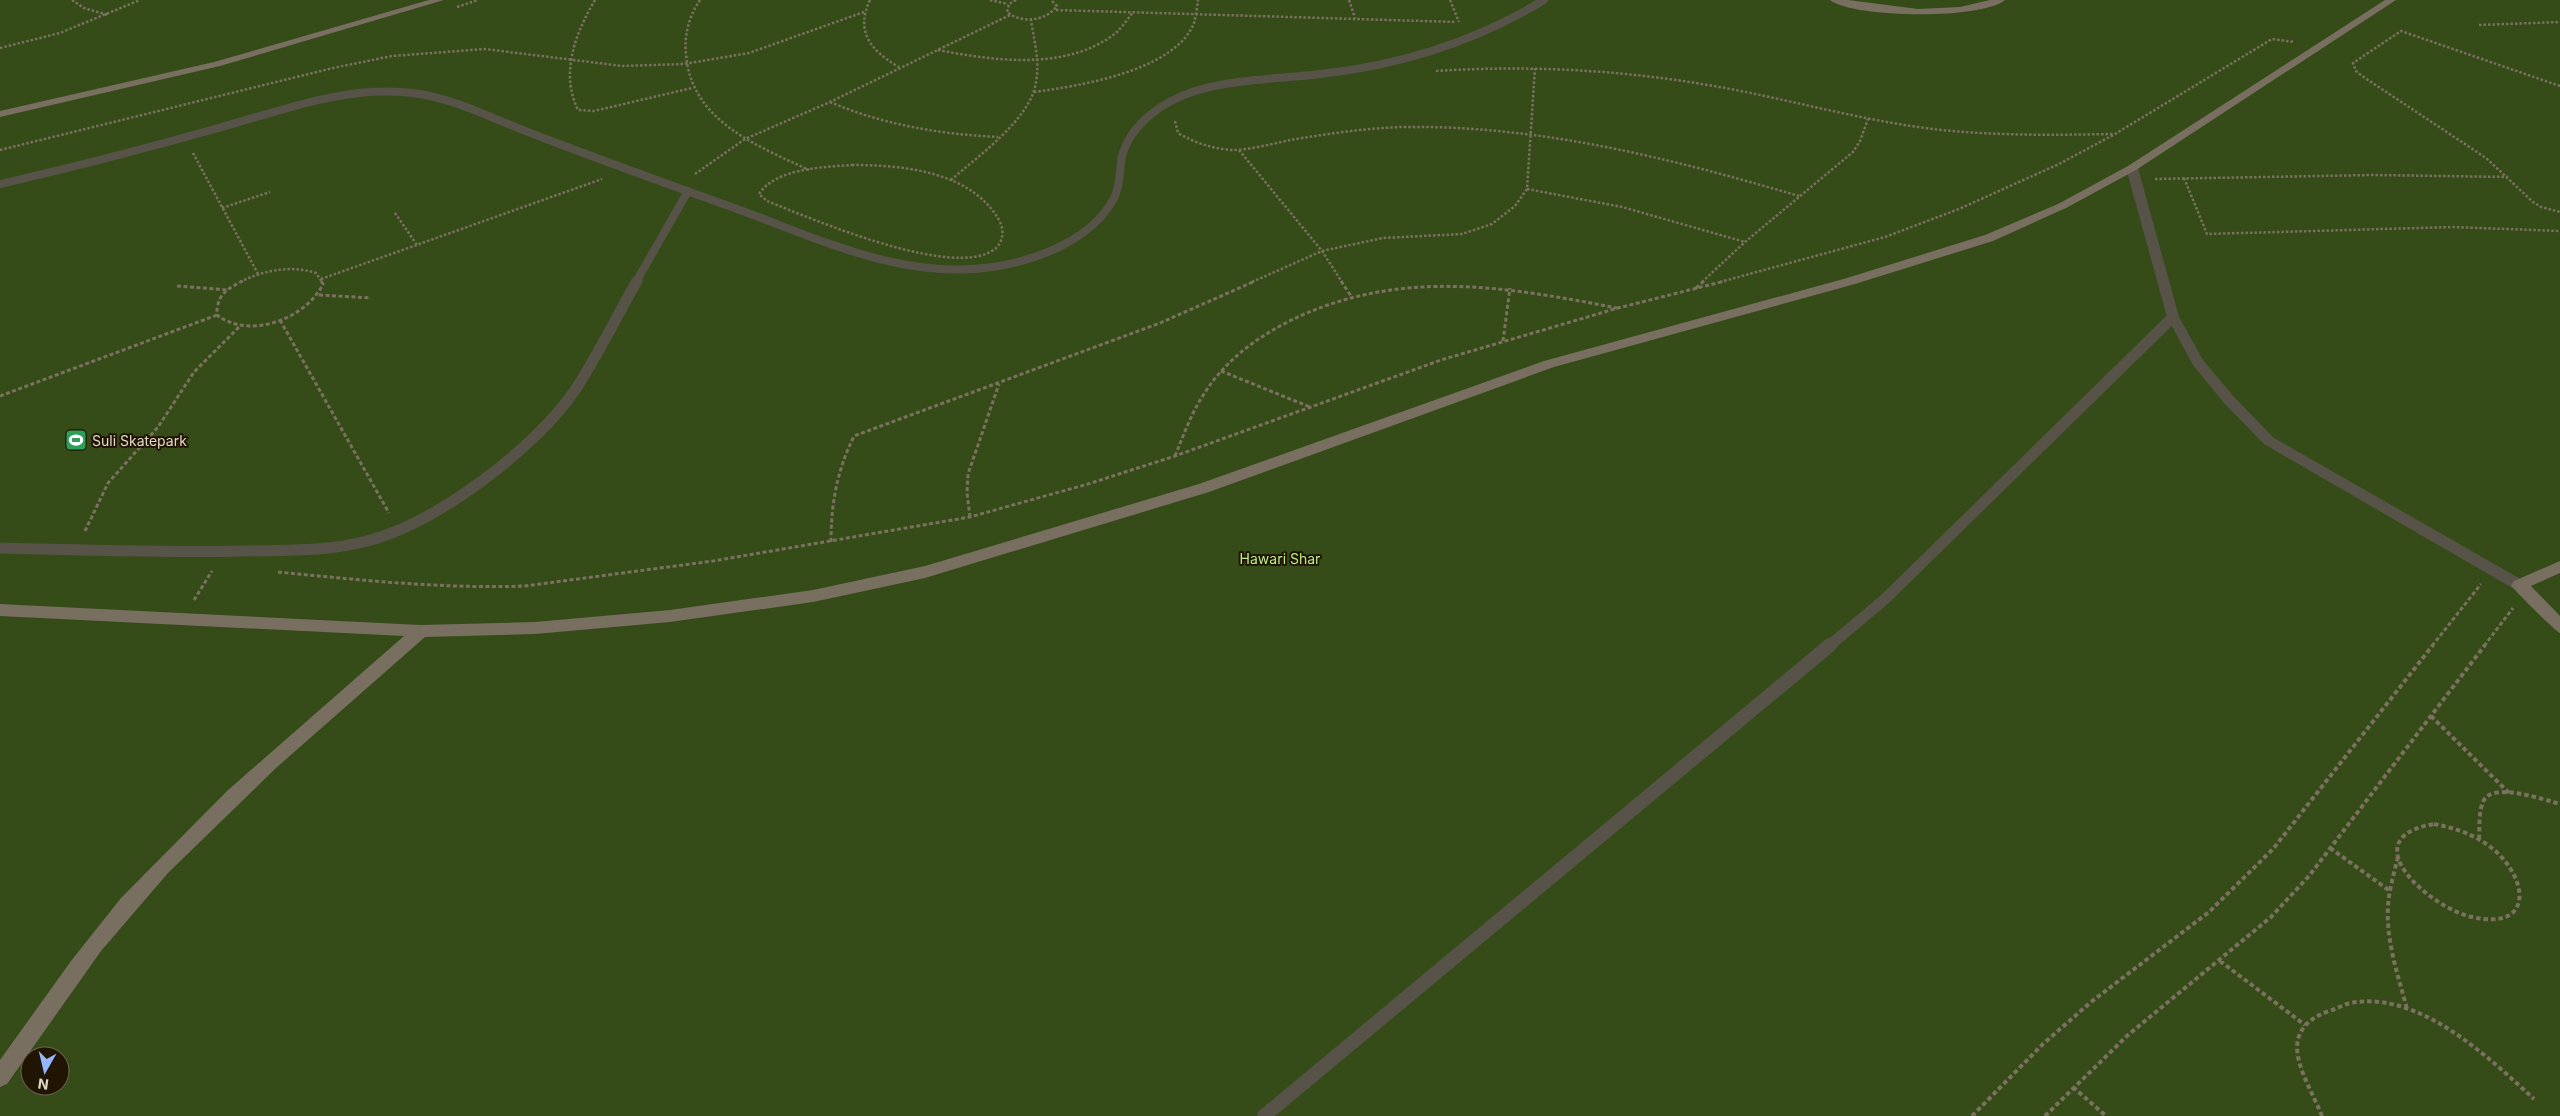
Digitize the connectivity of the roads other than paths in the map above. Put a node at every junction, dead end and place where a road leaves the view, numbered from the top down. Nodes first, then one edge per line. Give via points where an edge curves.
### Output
1 (439, 0) edge
2 (1544, 0) edge
3 (1835, 0) edge
4 (2000, 0) edge
5 (2391, 0) edge
6 (0, 114) edge
7 (2133, 174) junction
8 (0, 184) edge
9 (688, 191) junction
10 (2173, 317) junction
11 (0, 548) edge
12 (2560, 567) edge
13 (2522, 588) junction
14 (0, 610) edge
15 (2560, 627) edge
16 (421, 631) junction
17 (0, 1077) edge
18 (1264, 1116) edge

1 - 6 street via 216,64
2 - 9 lane via 1491,30 1446,48 1346,71 1214,86 1176,98 1147,118 1128,141 1118,190 1104,212 1082,233 1046,252 1012,263 949,270 898,266
3 - 4 street via 1900,11 1929,12 1969,9
5 - 7 street
7 - 10 street
7 - 16 street via 2028,223 1939,255 1549,364 1204,488 925,572 813,596 670,616 535,628
8 - 9 lane via 317,102 357,94 401,92 444,100
9 - 11 lane via 625,298 582,380 562,407 492,473 444,507 399,531 354,545 311,550 192,552
10 - 13 street via 2198,362 2228,400 2269,440
10 - 18 lane via 1885,599
12 - 13 street
13 - 15 street via 2544,606
14 - 16 street
16 - 17 street via 227,800 180,847 126,905

